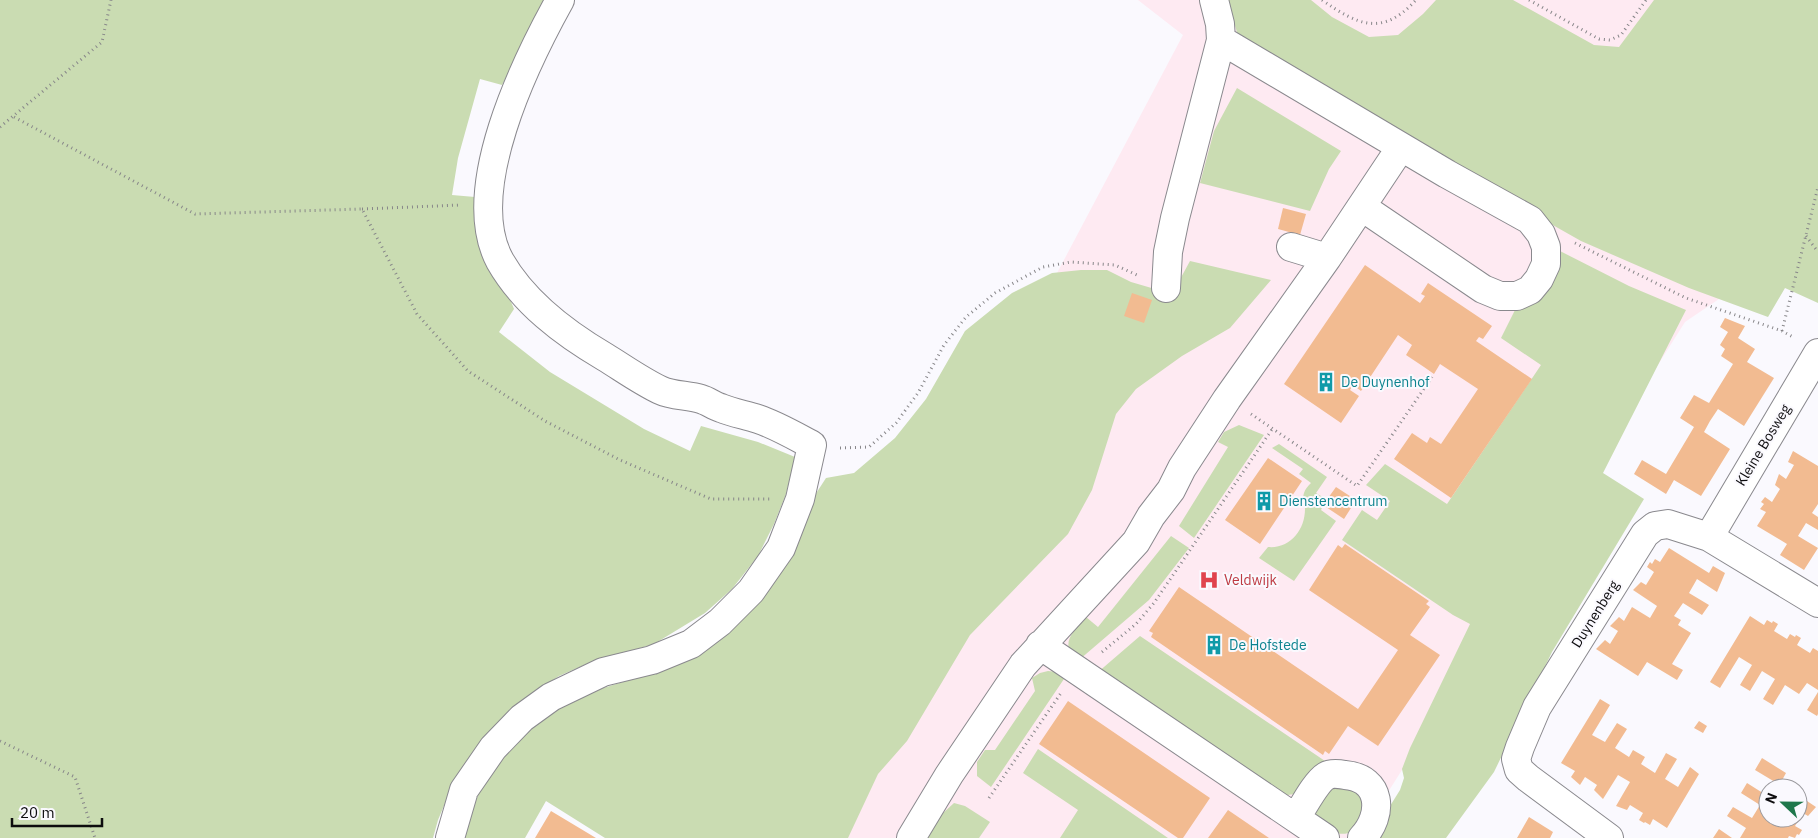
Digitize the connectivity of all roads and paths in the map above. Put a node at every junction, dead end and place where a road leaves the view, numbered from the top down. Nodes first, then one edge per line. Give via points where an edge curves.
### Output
1 (111, 0) edge
2 (560, 0) edge
3 (1214, 0) edge
4 (1322, 0) edge
5 (1416, 0) edge
6 (1528, 0) edge
7 (1646, 0) edge
8 (1221, 40) junction
9 (14, 117) junction
10 (0, 127) edge
11 (1401, 147) junction
12 (1818, 187) edge
13 (488, 204) junction
14 (1362, 207) junction
15 (362, 209) junction
16 (1806, 235) junction
17 (1573, 242) dead end
18 (1291, 248) dead end
19 (1818, 252) edge
20 (1327, 258) junction
21 (1166, 288) joint
22 (1818, 353) edge
23 (1432, 377) dead end
24 (1227, 399) junction
25 (1273, 428) junction
26 (812, 445) junction
27 (800, 499) junction
28 (1709, 537) junction
29 (1818, 602) edge
30 (1040, 645) junction
31 (1080, 671) junction
32 (0, 741) edge
33 (989, 798) dead end
34 (1296, 818) junction
35 (95, 838) edge
36 (450, 838) edge
37 (911, 838) edge
38 (1325, 838) edge
39 (1362, 838) edge
40 (1609, 838) edge

1 - 9 path via 102,42
2 - 13 street via 518,86 490,176
3 - 8 street
4 - 5 path via 1345,16 1367,23 1388,22
6 - 7 path via 1599,39 1610,40 1621,35
8 - 11 street
8 - 21 street via 1175,218 1168,252
9 - 10 path
9 - 15 path via 196,214
11 - 14 street
11 - 14 street via 1530,220 1546,247 1546,264 1539,279 1530,290 1517,296 1500,296 1482,289
12 - 16 path
13 - 15 path
13 - 26 street via 494,244 508,273 526,297 578,342 661,391 701,399 721,409 759,419
14 - 20 street
15 - 27 path via 417,314 468,371 545,421 620,460 711,499
16 - 17 path via 1782,331 1686,298
16 - 19 path
18 - 20 street
20 - 24 street
21 - 26 path via 1115,265 1071,262 1043,267 995,293 966,317 944,345 918,393 896,423 869,447
22 - 28 street, Kleine Bosweg
23 - 25 path via 1357,486
24 - 25 path
24 - 30 street via 1136,542
25 - 31 path via 1154,603 1136,624
26 - 27 street
27 - 36 street via 781,548 752,591 720,622 691,644 652,660 603,672 551,696 522,718 493,748 464,790
28 - 29 street, Duynenberg
28 - 40 street, Duynenberg via 1668,524 1655,526 1645,534 1536,707 1516,759 1519,770
30 - 31 street
30 - 37 street via 949,775
31 - 33 path via 1069,681
31 - 34 street
32 - 35 path via 75,777
34 - 38 street
34 - 39 street via 1327,775 1351,775 1362,779 1376,796 1372,825

